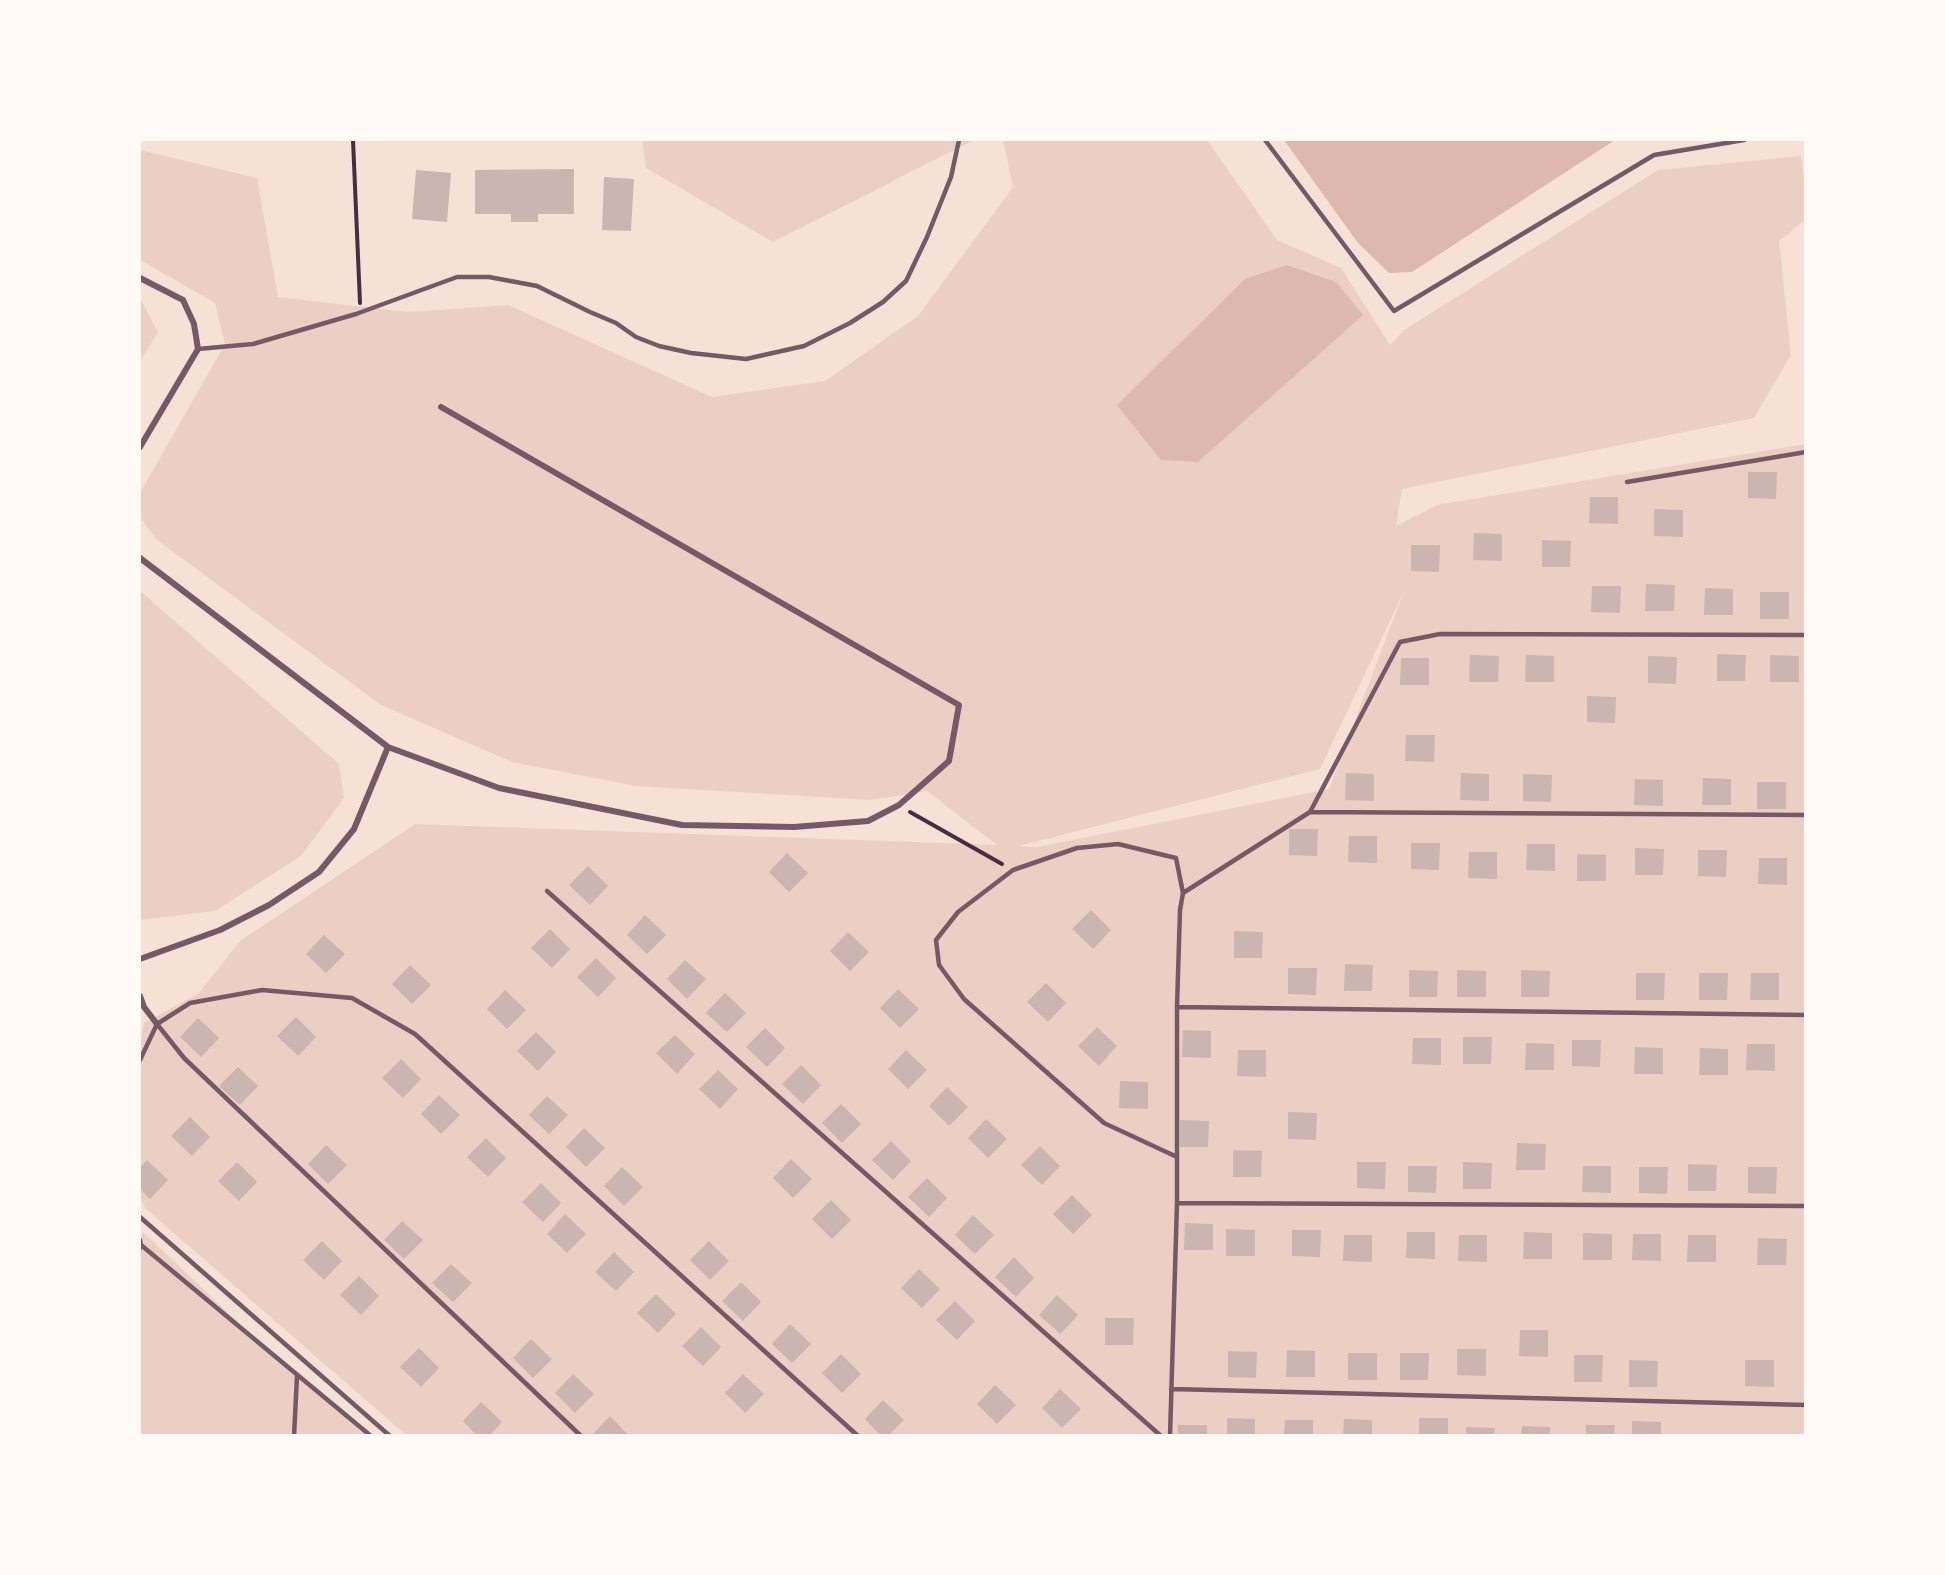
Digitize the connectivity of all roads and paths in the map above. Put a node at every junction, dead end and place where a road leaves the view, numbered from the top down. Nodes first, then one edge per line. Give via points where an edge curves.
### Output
1 (353, 140) edge
2 (959, 140) edge
3 (1264, 140) edge
4 (1744, 140) edge
5 (1722, 141) edge
6 (140, 278) edge
7 (360, 312) junction
8 (198, 349) junction
9 (441, 407) dead end
10 (140, 447) edge
11 (1806, 452) edge
12 (1627, 482) dead end
13 (140, 558) edge
14 (1806, 635) edge
15 (388, 747) junction
16 (899, 805) junction
17 (1310, 812) junction
18 (1806, 815) edge
19 (1013, 870) junction
20 (547, 891) dead end
21 (1183, 893) junction
22 (140, 959) edge
23 (140, 996) edge
24 (1177, 1007) junction
25 (1806, 1015) edge
26 (158, 1024) junction
27 (140, 1060) edge
28 (1177, 1157) junction
29 (1177, 1203) junction
30 (1806, 1206) edge
31 (140, 1217) edge
32 (140, 1244) edge
33 (297, 1376) junction
34 (1171, 1389) junction
35 (1806, 1405) edge
36 (294, 1436) edge
37 (371, 1436) edge
38 (390, 1436) edge
39 (581, 1436) edge
40 (858, 1436) edge
41 (1161, 1436) edge
42 (1170, 1436) edge

1 - 7 path
2 - 7 lane via 951,177 906,281 883,302 804,346 746,359 659,346 537,286 489,277 457,277
3 - 5 lane via 1394,311 1654,155
4 - 5 lane
6 - 8 street via 183,300 194,324
7 - 8 lane via 254,344
8 - 10 street
9 - 16 street via 959,705 949,761
11 - 12 lane
13 - 15 street
14 - 17 lane via 1440,634 1400,642
15 - 16 street via 500,788 681,825 794,827 858,822
15 - 22 street via 354,829 319,872 269,905 220,930
16 - 19 path
17 - 18 lane
17 - 21 lane
19 - 21 lane via 1077,848 1118,844 1176,858
19 - 28 lane via 958,912 936,940 939,965 964,999 1104,1123
20 - 41 lane
21 - 24 lane
23 - 26 street
24 - 25 lane
24 - 28 lane
26 - 27 lane
26 - 39 lane via 184,1058
26 - 40 lane via 190,1003 262,990 352,998 416,1034
28 - 29 lane
29 - 30 lane
29 - 34 lane
31 - 38 lane
32 - 33 lane
33 - 36 lane
33 - 37 lane
34 - 35 lane
34 - 42 lane

